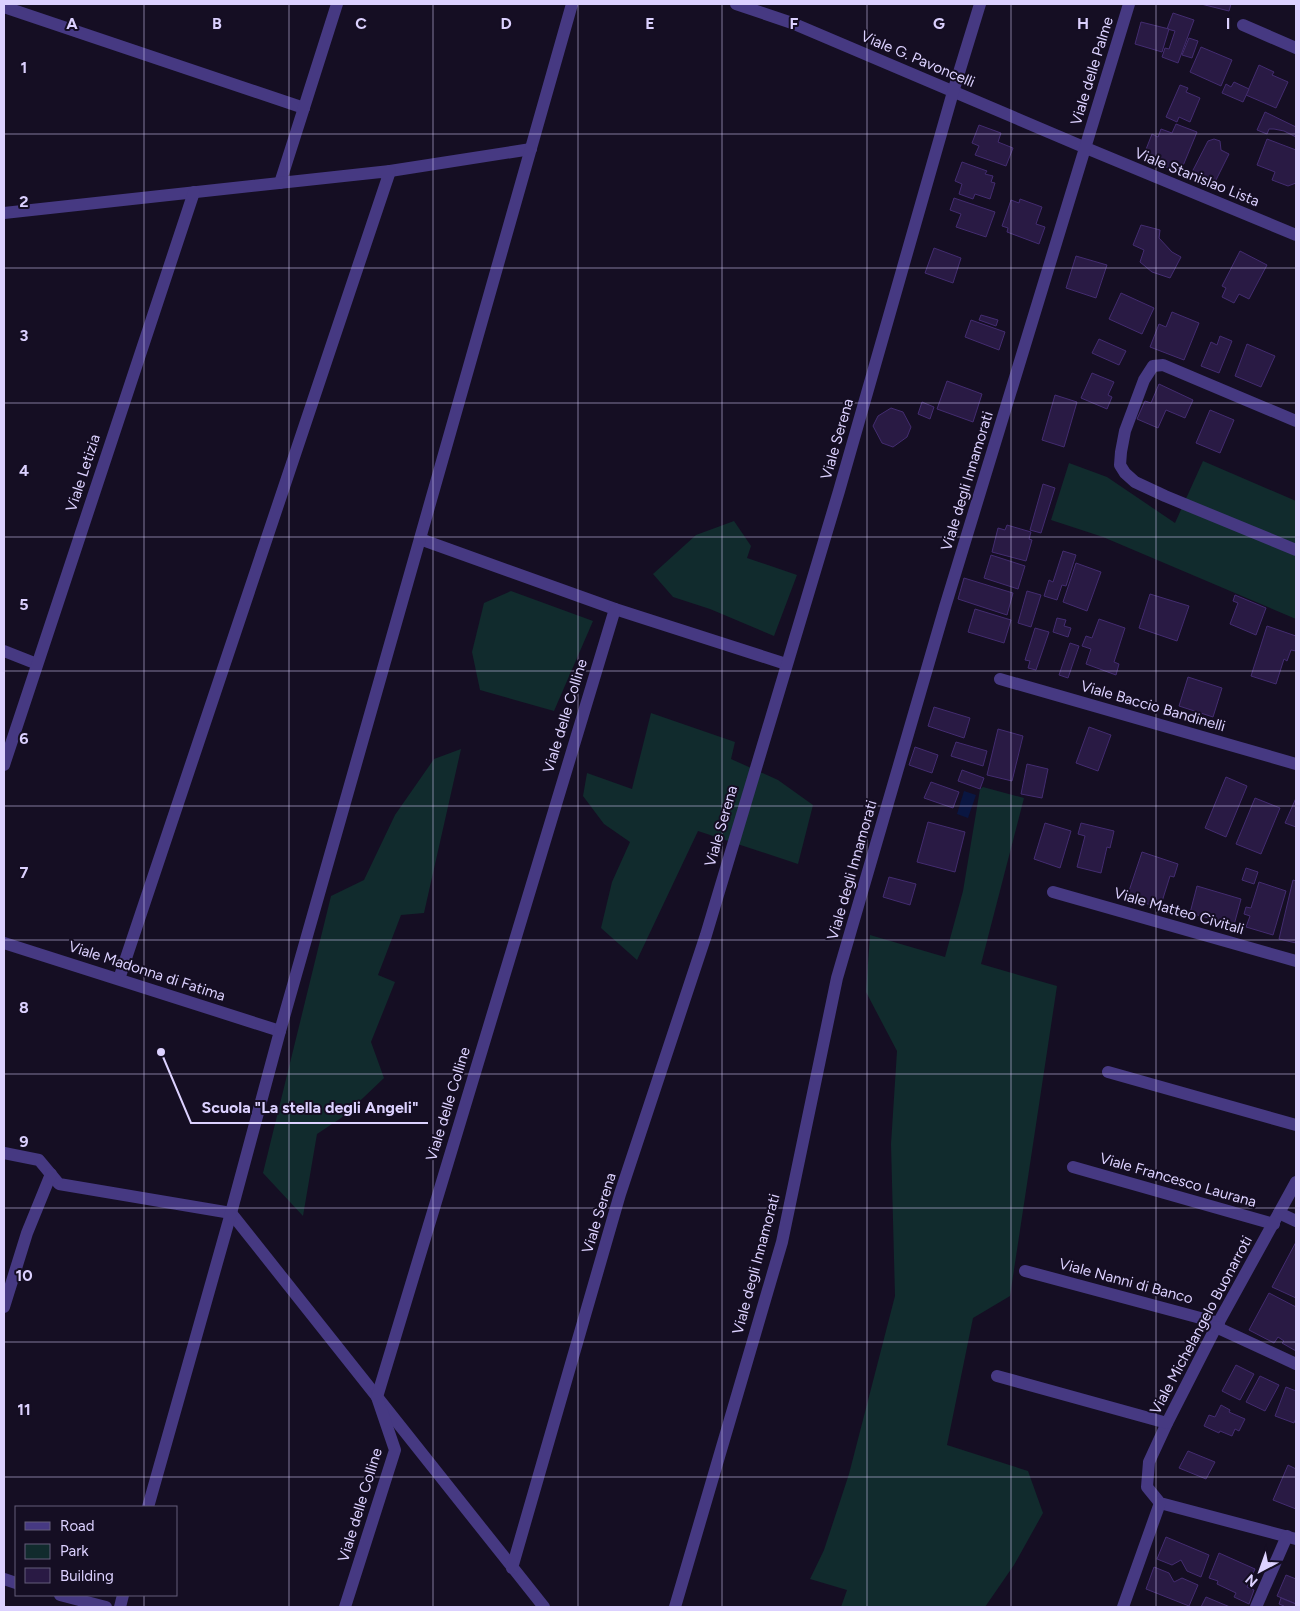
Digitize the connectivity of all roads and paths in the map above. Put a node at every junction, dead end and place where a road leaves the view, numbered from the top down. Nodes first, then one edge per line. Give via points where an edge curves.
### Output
1 (338, 4) edge
2 (572, 4) edge
3 (736, 4) edge
4 (980, 4) edge
5 (1129, 4) edge
6 (4, 7) edge
7 (1243, 25) dead end
8 (1296, 48) edge
9 (953, 92) junction
10 (304, 108) junction
11 (1086, 148) junction
12 (531, 149) junction
13 (390, 170) junction
14 (280, 183) junction
15 (194, 192) junction
16 (4, 213) edge
17 (1296, 235) edge
18 (1296, 421) edge
19 (420, 539) junction
20 (1296, 550) edge
21 (615, 609) junction
22 (4, 651) edge
23 (37, 664) junction
24 (786, 664) junction
25 (1000, 678) dead end
26 (1296, 764) edge
27 (4, 765) edge
28 (1053, 892) dead end
29 (4, 943) edge
30 (1296, 961) edge
31 (119, 979) junction
32 (280, 1031) junction
33 (1108, 1072) dead end
34 (1296, 1125) edge
35 (4, 1153) edge
36 (1073, 1167) dead end
37 (51, 1174) junction
38 (1296, 1182) edge
39 (231, 1213) junction
40 (1276, 1219) junction
41 (1296, 1221) edge
42 (1025, 1271) dead end
43 (4, 1307) edge
44 (1217, 1325) junction
45 (1296, 1364) edge
46 (998, 1376) dead end
47 (376, 1397) junction
48 (1167, 1423) junction
49 (1160, 1503) junction
50 (148, 1506) edge
51 (1291, 1538) edge
52 (512, 1568) junction
53 (64, 1596) edge
54 (106, 1607) edge
55 (345, 1607) edge
56 (544, 1607) edge
57 (675, 1607) edge
58 (1123, 1607) edge
59 (1256, 1607) edge

1 - 10 street
2 - 12 street
3 - 9 street, Viale G. Pavoncelli via 792,23
4 - 9 street, Viale Serena
5 - 11 street, Viale delle Palme
6 - 10 street
7 - 8 street
9 - 11 street, Viale G. Pavoncelli
9 - 24 street, Viale Serena
10 - 14 street
11 - 17 street, Viale Stanislao Lista
11 - 57 street, Viale degli Innamorati via 945,607 837,978 782,1242
12 - 13 street
12 - 19 street
13 - 14 street
13 - 31 street
14 - 15 street
15 - 16 street
15 - 23 street, Viale Letizia
18 - 20 street via 1163,366 1153,366 1144,380 1125,431 1120,465 1135,482 1157,493
19 - 21 street
19 - 32 street
21 - 24 street
21 - 47 street, Viale delle Colline
22 - 23 street
23 - 27 street, Viale Letizia
24 - 52 street, Viale Serena via 706,935 620,1194
25 - 26 street, Viale Baccio Bandinelli
28 - 30 street, Viale Matteo Civitali
29 - 31 street, Viale Madonna di Fatima
31 - 32 street, Viale Madonna di Fatima
32 - 39 street
33 - 34 street
35 - 37 street via 38,1160
36 - 40 street, Viale Francesco Laurana
37 - 39 street via 59,1184
37 - 43 street
38 - 40 street, Viale Michelangelo Buonarroti
39 - 47 street
39 - 50 street
40 - 41 street, Viale Francesco Laurana
40 - 44 street, Viale Michelangelo Buonarroti
42 - 44 street, Viale Nanni di Banco
44 - 45 street, Viale Nanni di Banco
44 - 48 street, Viale Michelangelo Buonarroti
46 - 48 street
47 - 52 street
47 - 55 street, Viale delle Colline via 396,1450
48 - 49 street, Viale Michelangelo Buonarroti via 1149,1462 1147,1487
49 - 51 street
49 - 58 street
51 - 59 street
52 - 56 street
53 - 54 street

